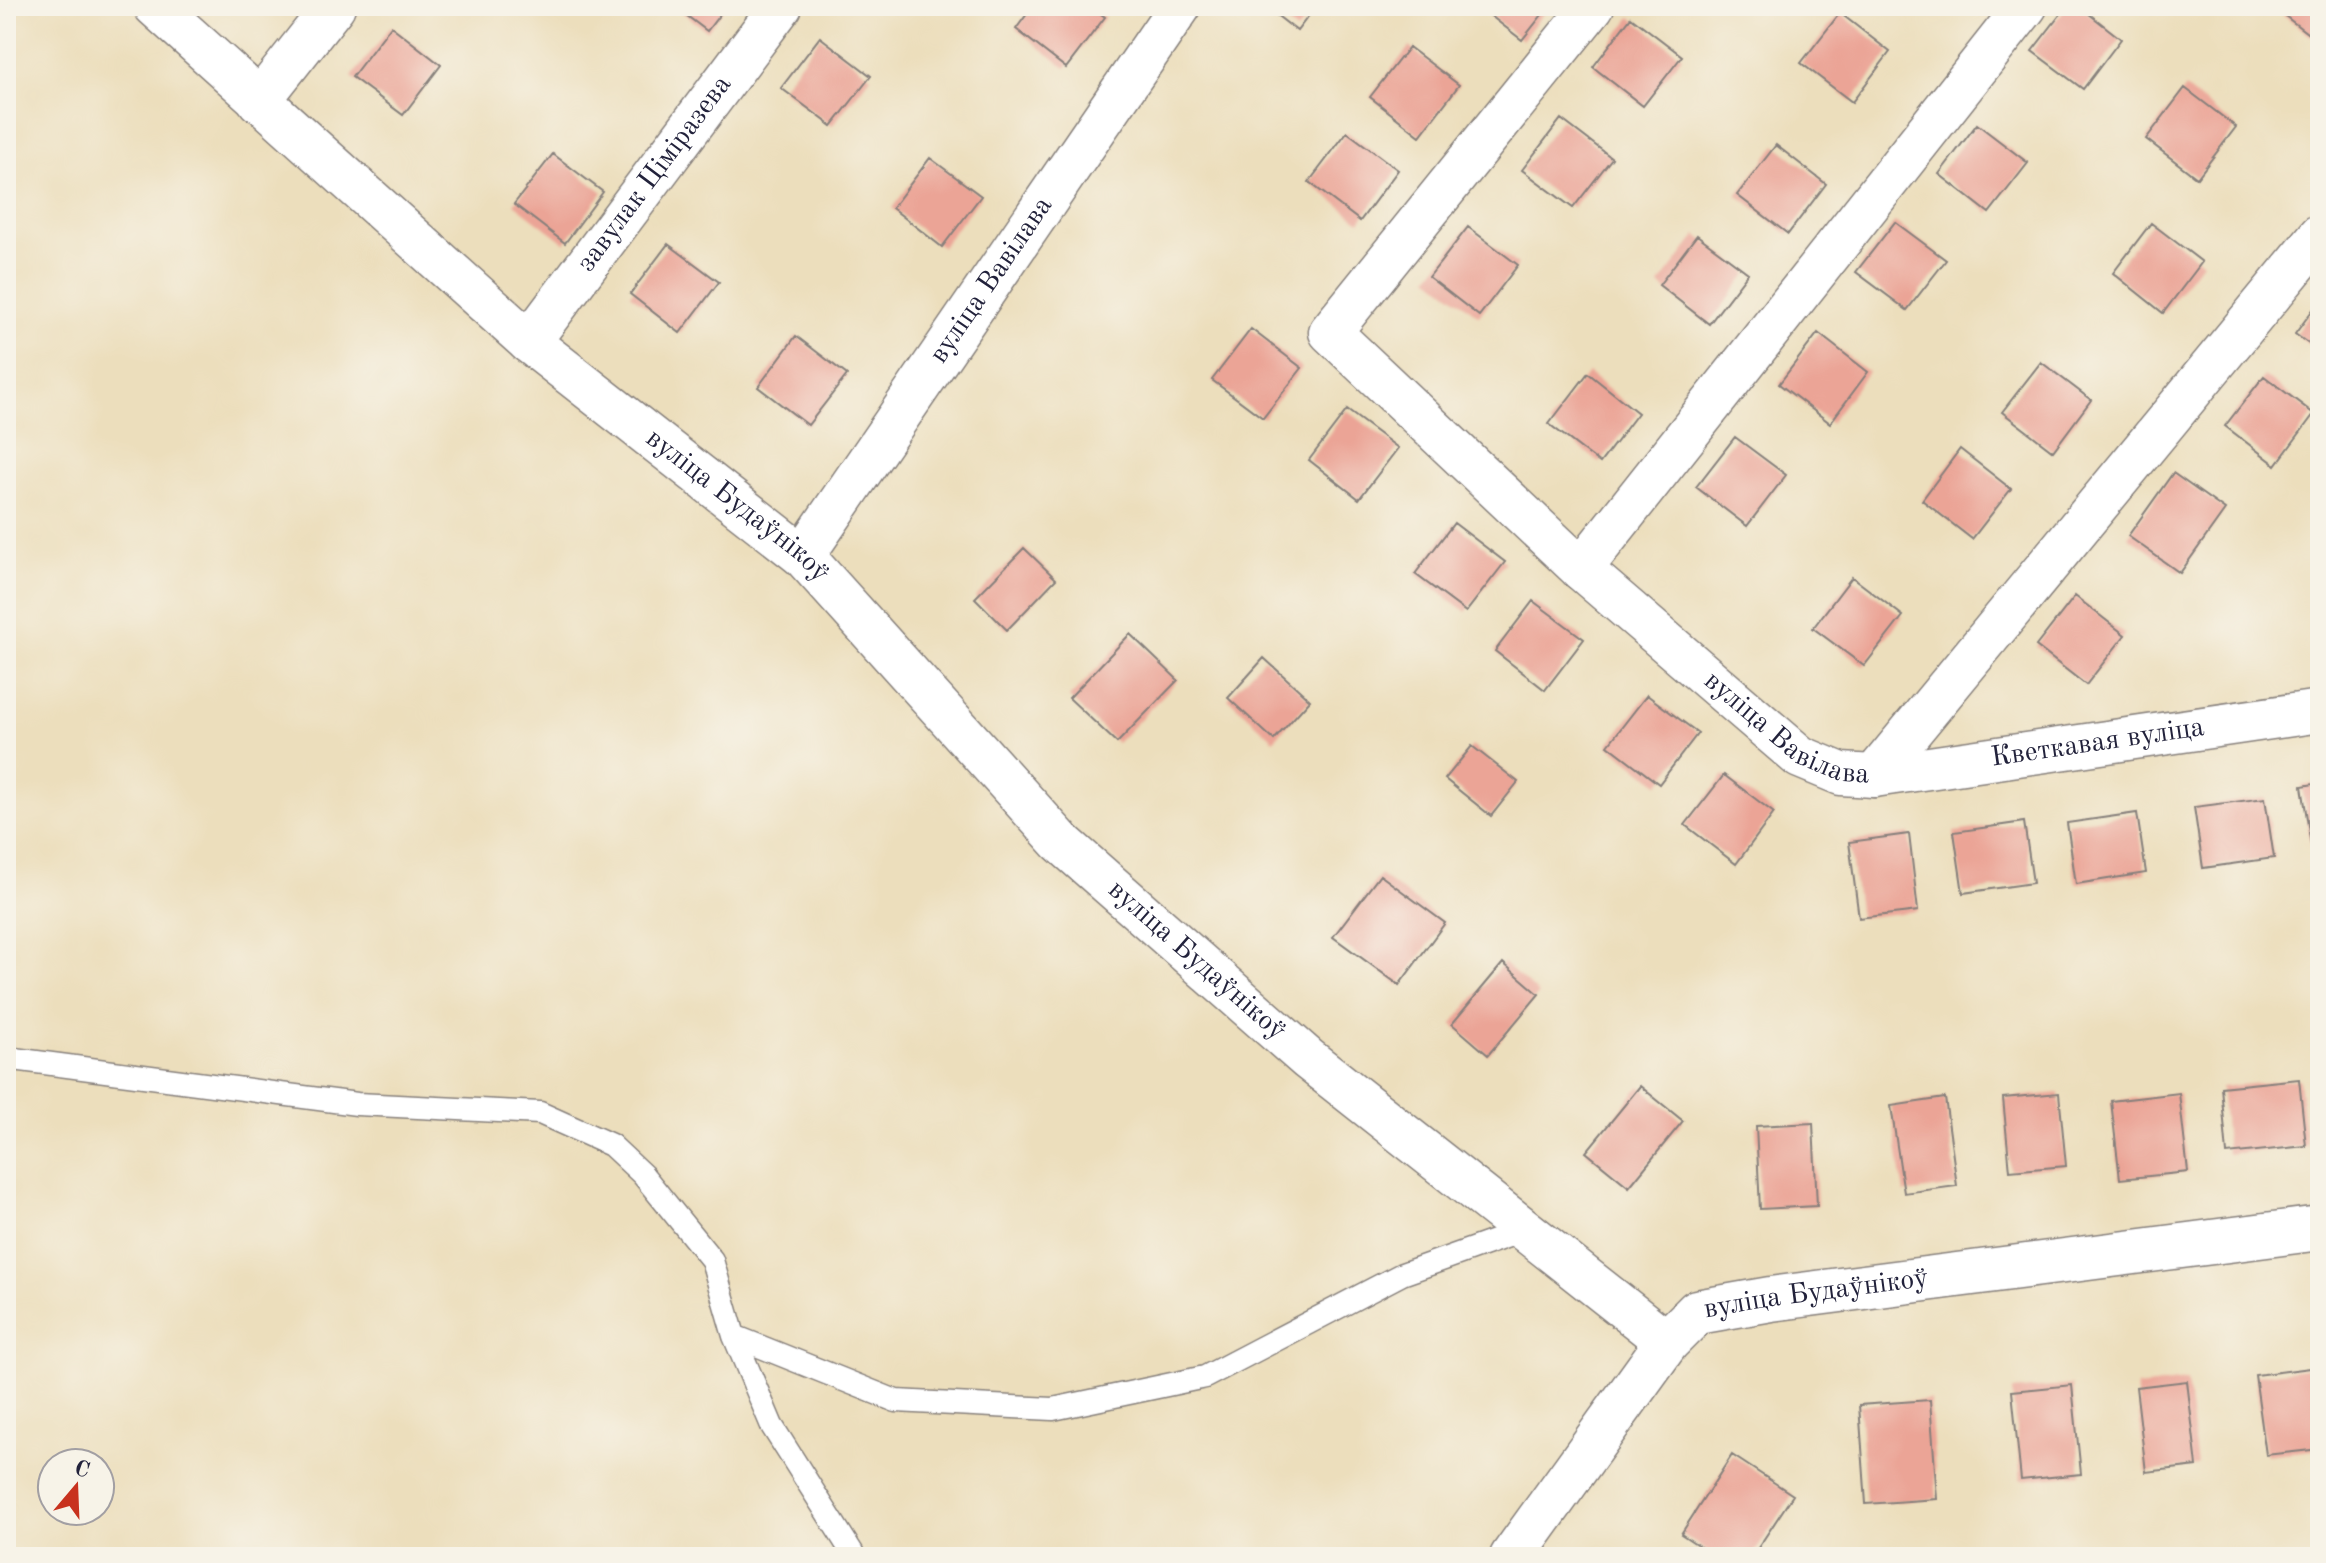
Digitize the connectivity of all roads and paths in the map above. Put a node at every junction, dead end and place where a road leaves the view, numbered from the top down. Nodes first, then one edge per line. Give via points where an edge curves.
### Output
1 (155, 6) edge
2 (334, 6) edge
3 (781, 6) edge
4 (1180, 6) edge
5 (1593, 6) edge
6 (2026, 6) edge
7 (259, 101) junction
8 (2320, 235) edge
9 (529, 342) junction
10 (803, 556) junction
11 (1581, 569) junction
12 (2320, 711) edge
13 (1874, 776) junction
14 (6, 1058) edge
15 (2320, 1228) edge
16 (1525, 1230) junction
17 (734, 1336) junction
18 (1667, 1342) junction
19 (855, 1557) edge
20 (1512, 1557) edge

1 - 7 street, вуліца Будаўнікоў
2 - 7 street
3 - 9 street, завулак Ціміразева
4 - 10 street, вуліца Вавілава
5 - 11 street, вуліца Вавілава via 1330,332
6 - 11 street
7 - 9 street, вуліца Будаўнікоў
8 - 13 street, вуліца Вавілава
9 - 10 street, вуліца Будаўнікоў
10 - 16 street, вуліца Будаўнікоў via 1060,841 1308,1059
11 - 13 street, вуліца Вавілава via 1800,757 1841,774
12 - 13 street, Кветкавая вуліца
14 - 17 lane via 357,1104 540,1113 611,1145 643,1175 712,1260
15 - 18 street, вуліца Будаўнікоў via 1771,1299 1697,1312
16 - 17 lane via 1402,1274 1205,1377 1053,1409 896,1401
16 - 18 street, вуліца Будаўнікоў
17 - 19 lane via 772,1426
18 - 20 street

